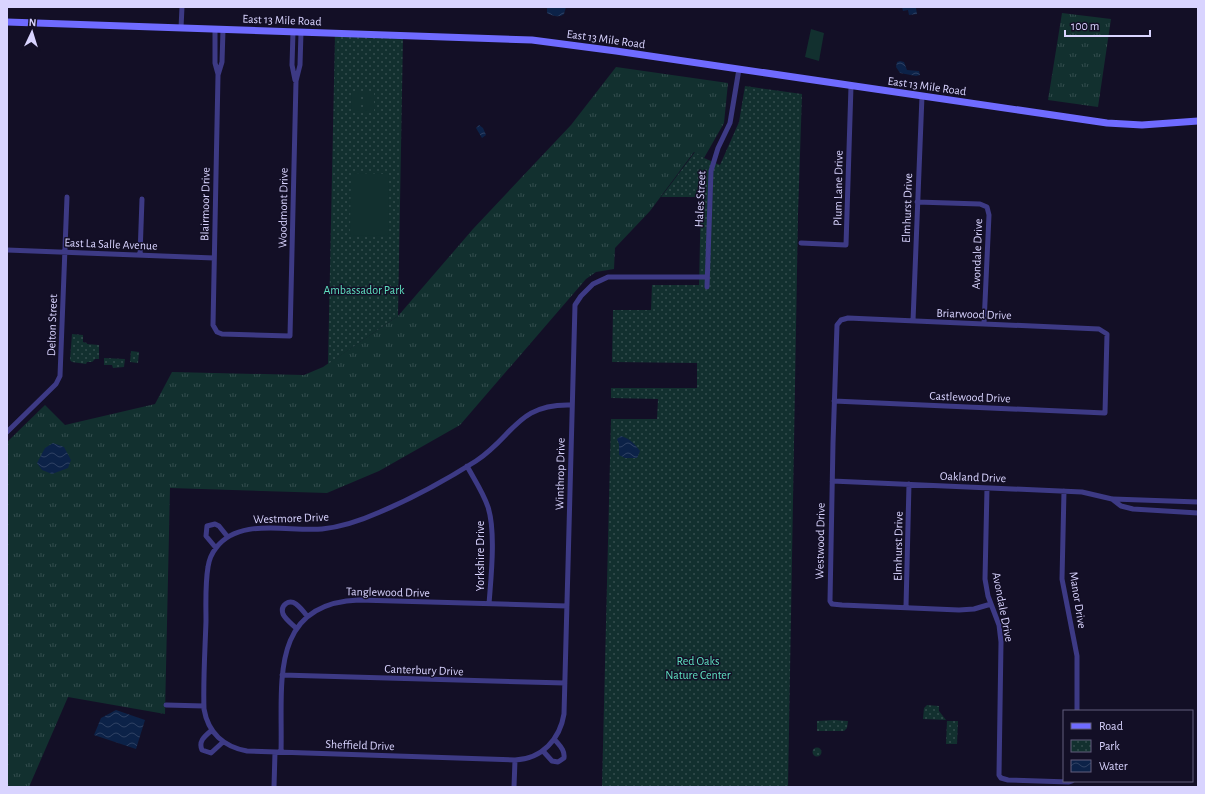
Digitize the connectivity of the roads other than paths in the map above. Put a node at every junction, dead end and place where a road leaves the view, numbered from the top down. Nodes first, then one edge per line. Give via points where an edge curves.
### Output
1 (182, 7) edge
2 (7, 22) edge
3 (181, 28) junction
4 (215, 29) junction
5 (224, 30) junction
6 (293, 32) junction
7 (301, 32) junction
8 (739, 69) junction
9 (218, 75) junction
10 (296, 81) junction
11 (851, 86) junction
12 (922, 96) junction
13 (1198, 121) edge
14 (67, 197) dead end
15 (142, 199) dead end
16 (917, 202) junction
17 (801, 243) dead end
18 (7, 250) edge
19 (65, 253) junction
20 (140, 255) junction
21 (214, 258) junction
22 (707, 277) junction
23 (707, 287) dead end
24 (841, 320) joint
25 (913, 321) junction
26 (984, 324) junction
27 (217, 332) joint
28 (834, 401) junction
29 (572, 405) junction
30 (1105, 412) joint
31 (7, 432) edge
32 (467, 466) junction
33 (832, 481) junction
34 (909, 484) junction
35 (986, 488) junction
36 (1064, 491) junction
37 (1112, 499) junction
38 (1158, 500) junction
39 (1198, 502) edge
40 (1157, 512) junction
41 (1198, 513) edge
42 (227, 536) junction
43 (216, 548) junction
44 (489, 604) junction
45 (991, 604) junction
46 (567, 606) junction
47 (906, 608) junction
48 (307, 616) junction
49 (296, 628) junction
50 (282, 675) junction
51 (565, 683) junction
52 (166, 705) dead end
53 (204, 706) junction
54 (1077, 710) edge
55 (212, 730) junction
56 (555, 740) junction
57 (223, 742) junction
58 (543, 751) junction
59 (278, 752) junction
60 (515, 760) junction
61 (1063, 782) edge
62 (274, 787) edge
63 (514, 787) edge

1 - 3 street
2 - 3 main road, East 13 Mile Road
3 - 4 main road, East 13 Mile Road
4 - 5 main road, East 13 Mile Road
4 - 9 street, Blairmoor Drive via 215,63
5 - 6 main road, East 13 Mile Road
5 - 9 street, Blairmoor Drive via 222,62
6 - 7 main road, East 13 Mile Road
6 - 10 street, Woodmont Drive via 292,65
7 - 8 main road, East 13 Mile Road via 532,40
7 - 10 street, Woodmont Drive via 300,65
8 - 11 main road, East 13 Mile Road
8 - 22 street, Hales Street via 730,123 711,171
9 - 21 street, Blairmoor Drive
10 - 27 street, Woodmont Drive via 290,336
11 - 12 main road, East 13 Mile Road
11 - 17 street, Plum Lane Drive via 846,245
12 - 13 main road, East 13 Mile Road via 1115,124
12 - 16 street, Elmhurst Drive
14 - 19 street, Delton Street
15 - 20 street
16 - 25 street, Elmhurst Drive
16 - 26 street, Avondale Drive via 980,204 987,207 989,214
18 - 19 street, East La Salle Avenue
19 - 20 street, East La Salle Avenue
19 - 31 street, Delton Street via 60,378
20 - 21 street, East La Salle Avenue
21 - 27 street, Blairmoor Drive via 213,325
22 - 23 street, Hales Street
22 - 29 street, Winthrop Drive via 615,276 592,284 575,305
24 - 25 street, Briarwood Drive via 846,318
24 - 28 street, Westwood Drive via 837,325
25 - 26 street, Briarwood Drive
26 - 30 street, Briarwood Drive via 1099,329 1106,332 1108,340
28 - 30 street, Castlewood Drive
28 - 33 street, Westwood Drive
29 - 32 street, Westmore Drive via 547,407 527,415 488,452
29 - 46 street, Winthrop Drive
32 - 42 street, Westmore Drive via 395,506 350,523 309,530 250,529
32 - 44 street, Yorkshire Drive via 483,495 490,516 492,531
33 - 34 street, Oakland Drive
33 - 47 street, Westwood Drive via 830,601 835,604
34 - 35 street, Oakland Drive
34 - 47 street, Elmhurst Drive
35 - 36 street, Oakland Drive
35 - 45 street, Avondale Drive via 985,579
36 - 37 street, Oakland Drive via 1091,493
36 - 54 street, Manor Drive via 1062,579 1078,662
37 - 38 street, Oakland Drive
37 - 40 street, Oakland Drive via 1127,508
38 - 39 street, Oakland Drive
38 - 40 street
40 - 41 street, Oakland Drive
42 - 43 street
42 - 43 street via 219,526 207,526 206,536
43 - 53 street via 207,573
44 - 46 street, Tanglewood Drive
44 - 48 street, Tanglewood Drive via 348,600 326,605
45 - 47 street, Westwood Drive via 967,610
45 - 61 street, Avondale Drive via 999,625 1001,642 998,769 1000,777 1008,780
46 - 51 street, Winthrop Drive
48 - 49 street, Tanglewood Drive
48 - 49 street via 294,603 284,605 284,616
49 - 50 street, Tanglewood Drive via 286,648
50 - 51 street, Canterbury Drive
50 - 59 street, Tanglewood Drive
51 - 56 street, Winthrop Drive via 563,720
52 - 53 street
53 - 55 street
55 - 57 street, Sheffield Drive
55 - 57 street via 202,740 202,750 211,753
56 - 58 street, Winthrop Drive
56 - 58 street via 562,748 564,758 558,762 552,761
57 - 59 street, Sheffield Drive via 238,750
58 - 60 street, Winthrop Drive via 529,758
59 - 60 street, Sheffield Drive
59 - 62 street, Tanglewood Drive
60 - 63 street

